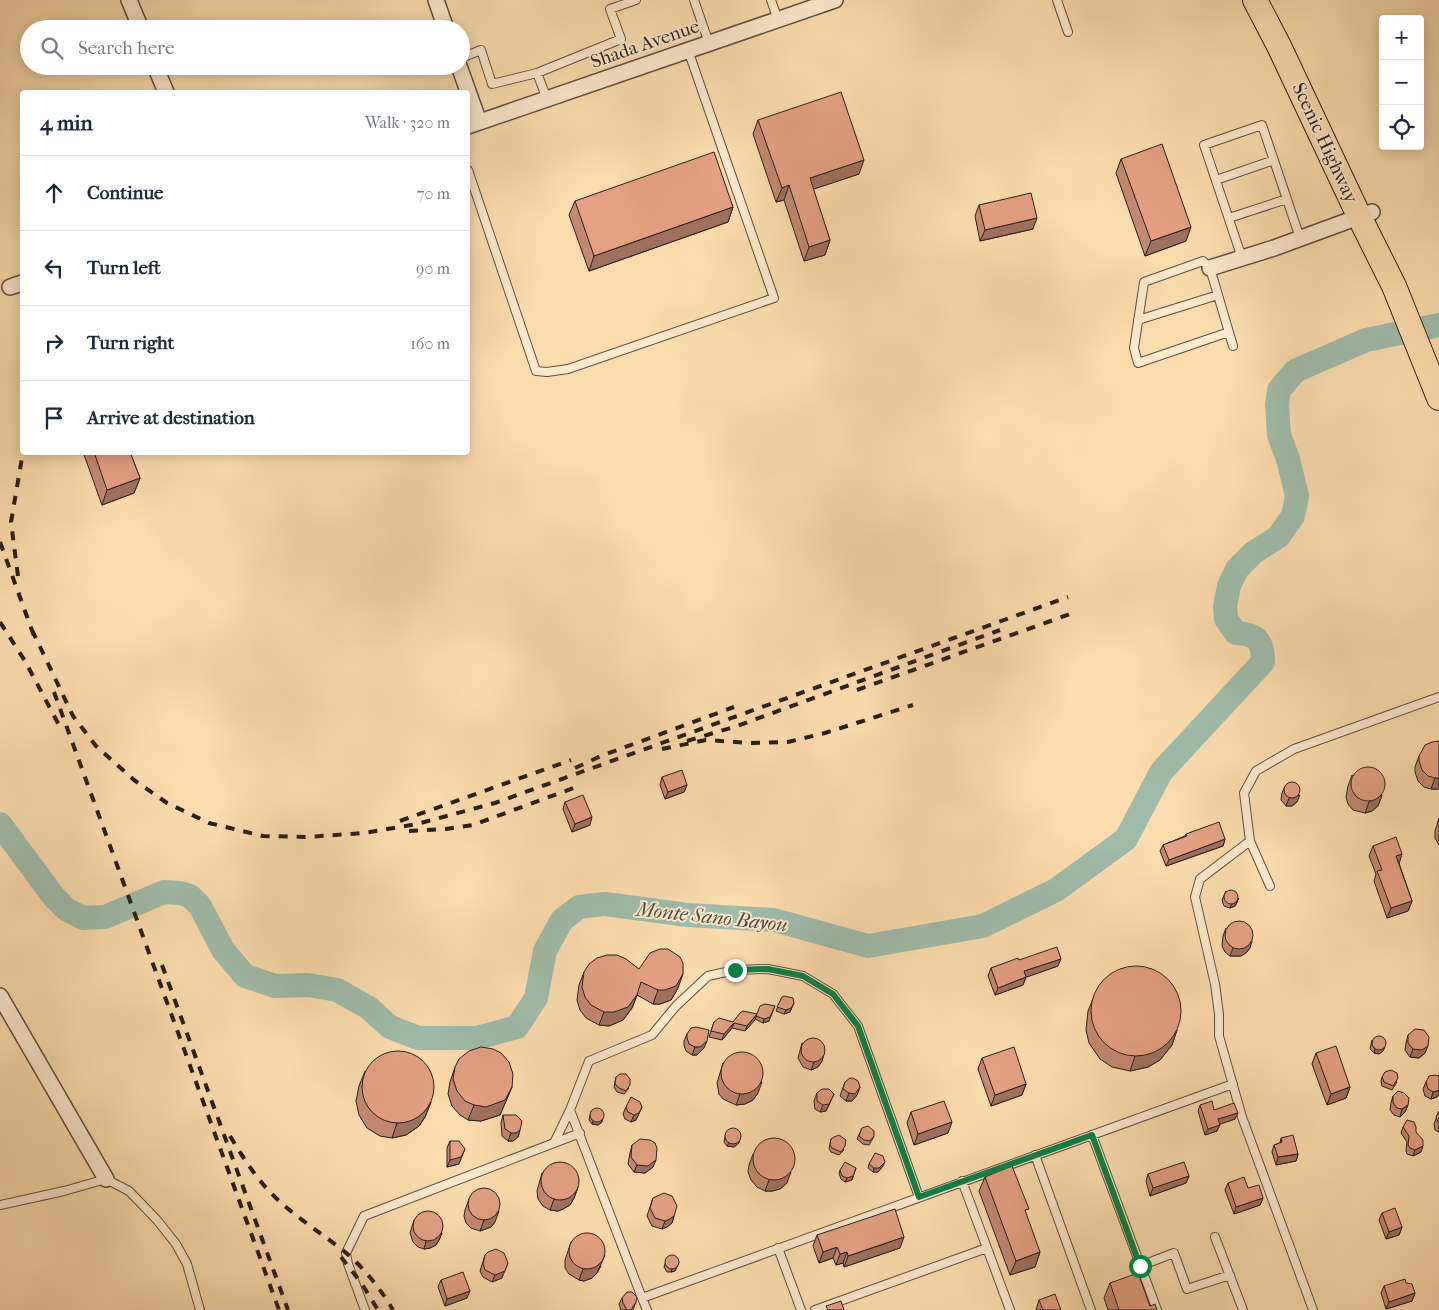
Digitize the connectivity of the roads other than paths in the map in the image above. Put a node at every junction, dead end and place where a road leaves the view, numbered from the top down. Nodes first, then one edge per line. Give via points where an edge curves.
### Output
1 (129, 0) edge
2 (436, 0) edge
3 (636, 0) edge
4 (694, 0) edge
5 (771, 0) edge
6 (835, 0) edge
7 (1058, 0) edge
8 (1255, 0) edge
9 (1271, 0) edge
10 (137, 20) edge
11 (443, 20) edge
12 (778, 20) junction
13 (1068, 32) dead end
14 (709, 43) junction
15 (688, 50) junction
16 (470, 54) edge
17 (537, 73) junction
18 (159, 75) edge
19 (461, 75) edge
20 (165, 90) edge
21 (465, 90) edge
22 (547, 99) junction
23 (470, 112) edge
24 (473, 124) edge
25 (1274, 160) junction
26 (470, 176) edge
27 (1216, 180) junction
28 (1287, 199) junction
29 (1365, 214) junction
30 (1229, 218) junction
31 (1300, 238) junction
32 (1242, 258) junction
33 (1210, 268) junction
34 (1218, 295) junction
35 (1138, 320) junction
36 (1229, 332) junction
37 (1233, 346) dead end
38 (1439, 398) edge
39 (1439, 696) edge
40 (1250, 841) junction
41 (1270, 886) dead end
42 (0, 996) edge
43 (1233, 1084) junction
44 (570, 1110) junction
45 (580, 1133) junction
46 (1092, 1135) junction
47 (554, 1143) junction
48 (1035, 1155) junction
49 (106, 1179) junction
50 (962, 1181) junction
51 (919, 1197) junction
52 (0, 1205) edge
53 (1216, 1237) dead end
54 (778, 1248) junction
55 (987, 1248) junction
56 (1140, 1266) junction
57 (1230, 1275) junction
58 (642, 1298) junction
59 (200, 1310) edge
60 (365, 1310) edge
61 (647, 1310) edge
62 (801, 1310) edge
63 (815, 1310) edge
64 (1010, 1310) edge
65 (1092, 1310) edge
66 (1157, 1310) edge
67 (1243, 1310) edge
68 (1314, 1310) edge

1 - 10 street
2 - 11 street
3 - 17 lane via 610,9 621,39
4 - 14 lane
5 - 12 lane
6 - 12 street, Shada Avenue
7 - 13 lane
8 - 29 main road, Scenic Highway
9 - 29 main road, Scenic Highway via 1292,41
12 - 14 street, Shada Avenue
14 - 15 street, Shada Avenue
15 - 22 street, Shada Avenue
15 - 26 lane via 774,298 568,369 536,371
16 - 17 lane via 481,50 492,84
17 - 22 lane
18 - 20 street
19 - 21 street
22 - 24 street, Shada Avenue
23 - 24 street
25 - 27 lane
25 - 27 lane via 1262,125 1204,145
25 - 28 lane
27 - 30 lane
28 - 30 lane
28 - 31 lane
29 - 31 street
29 - 38 main road, Scenic Highway
30 - 32 lane
31 - 32 street
32 - 33 street
33 - 34 lane
33 - 35 lane via 1203,260 1144,282
34 - 35 lane
34 - 36 lane
35 - 36 lane via 1134,348 1138,362
36 - 37 lane
39 - 40 lane via 1294,749 1256,771 1244,793
40 - 41 lane
40 - 43 lane via 1200,879 1195,897 1215,984 1219,1036
42 - 49 street
43 - 46 lane
43 - 68 lane via 1242,1117
44 - 45 lane
44 - 47 lane
44 - 51 lane via 589,1061 652,1035 676,1006 708,976 735,970 768,969 803,976 833,994 858,1026
45 - 47 lane
45 - 58 lane
46 - 48 lane
46 - 56 lane
47 - 60 lane via 364,1216 346,1253
48 - 50 lane
48 - 65 lane
49 - 52 lane
49 - 59 lane via 129,1192 176,1244 187,1264
50 - 51 lane
50 - 55 lane
51 - 54 lane
53 - 57 lane
54 - 58 lane
54 - 62 lane
55 - 63 lane
55 - 64 lane
56 - 57 lane via 1174,1253 1187,1289
56 - 66 lane
57 - 67 lane
58 - 61 lane

